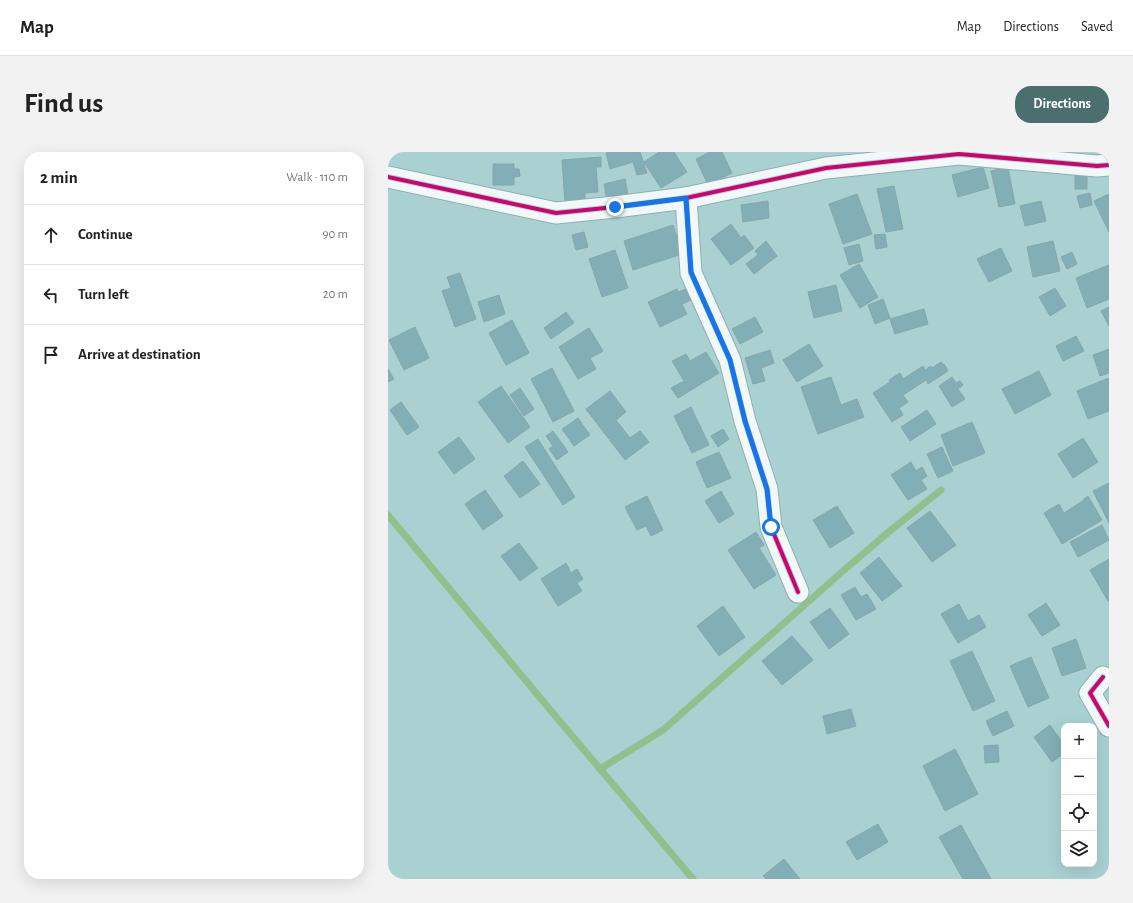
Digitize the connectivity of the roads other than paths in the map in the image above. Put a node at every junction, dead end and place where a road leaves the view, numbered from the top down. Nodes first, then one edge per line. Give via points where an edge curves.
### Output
1 (831, 160) edge
2 (1109, 165) edge
3 (388, 177) edge
4 (686, 198) junction
5 (798, 592) dead end
6 (1103, 677) dead end
7 (1109, 726) edge

1 - 2 street via 959,154
1 - 4 street
3 - 4 street via 556,213
4 - 5 street via 691,272 730,360 745,421 767,489 771,527
6 - 7 street via 1090,693

